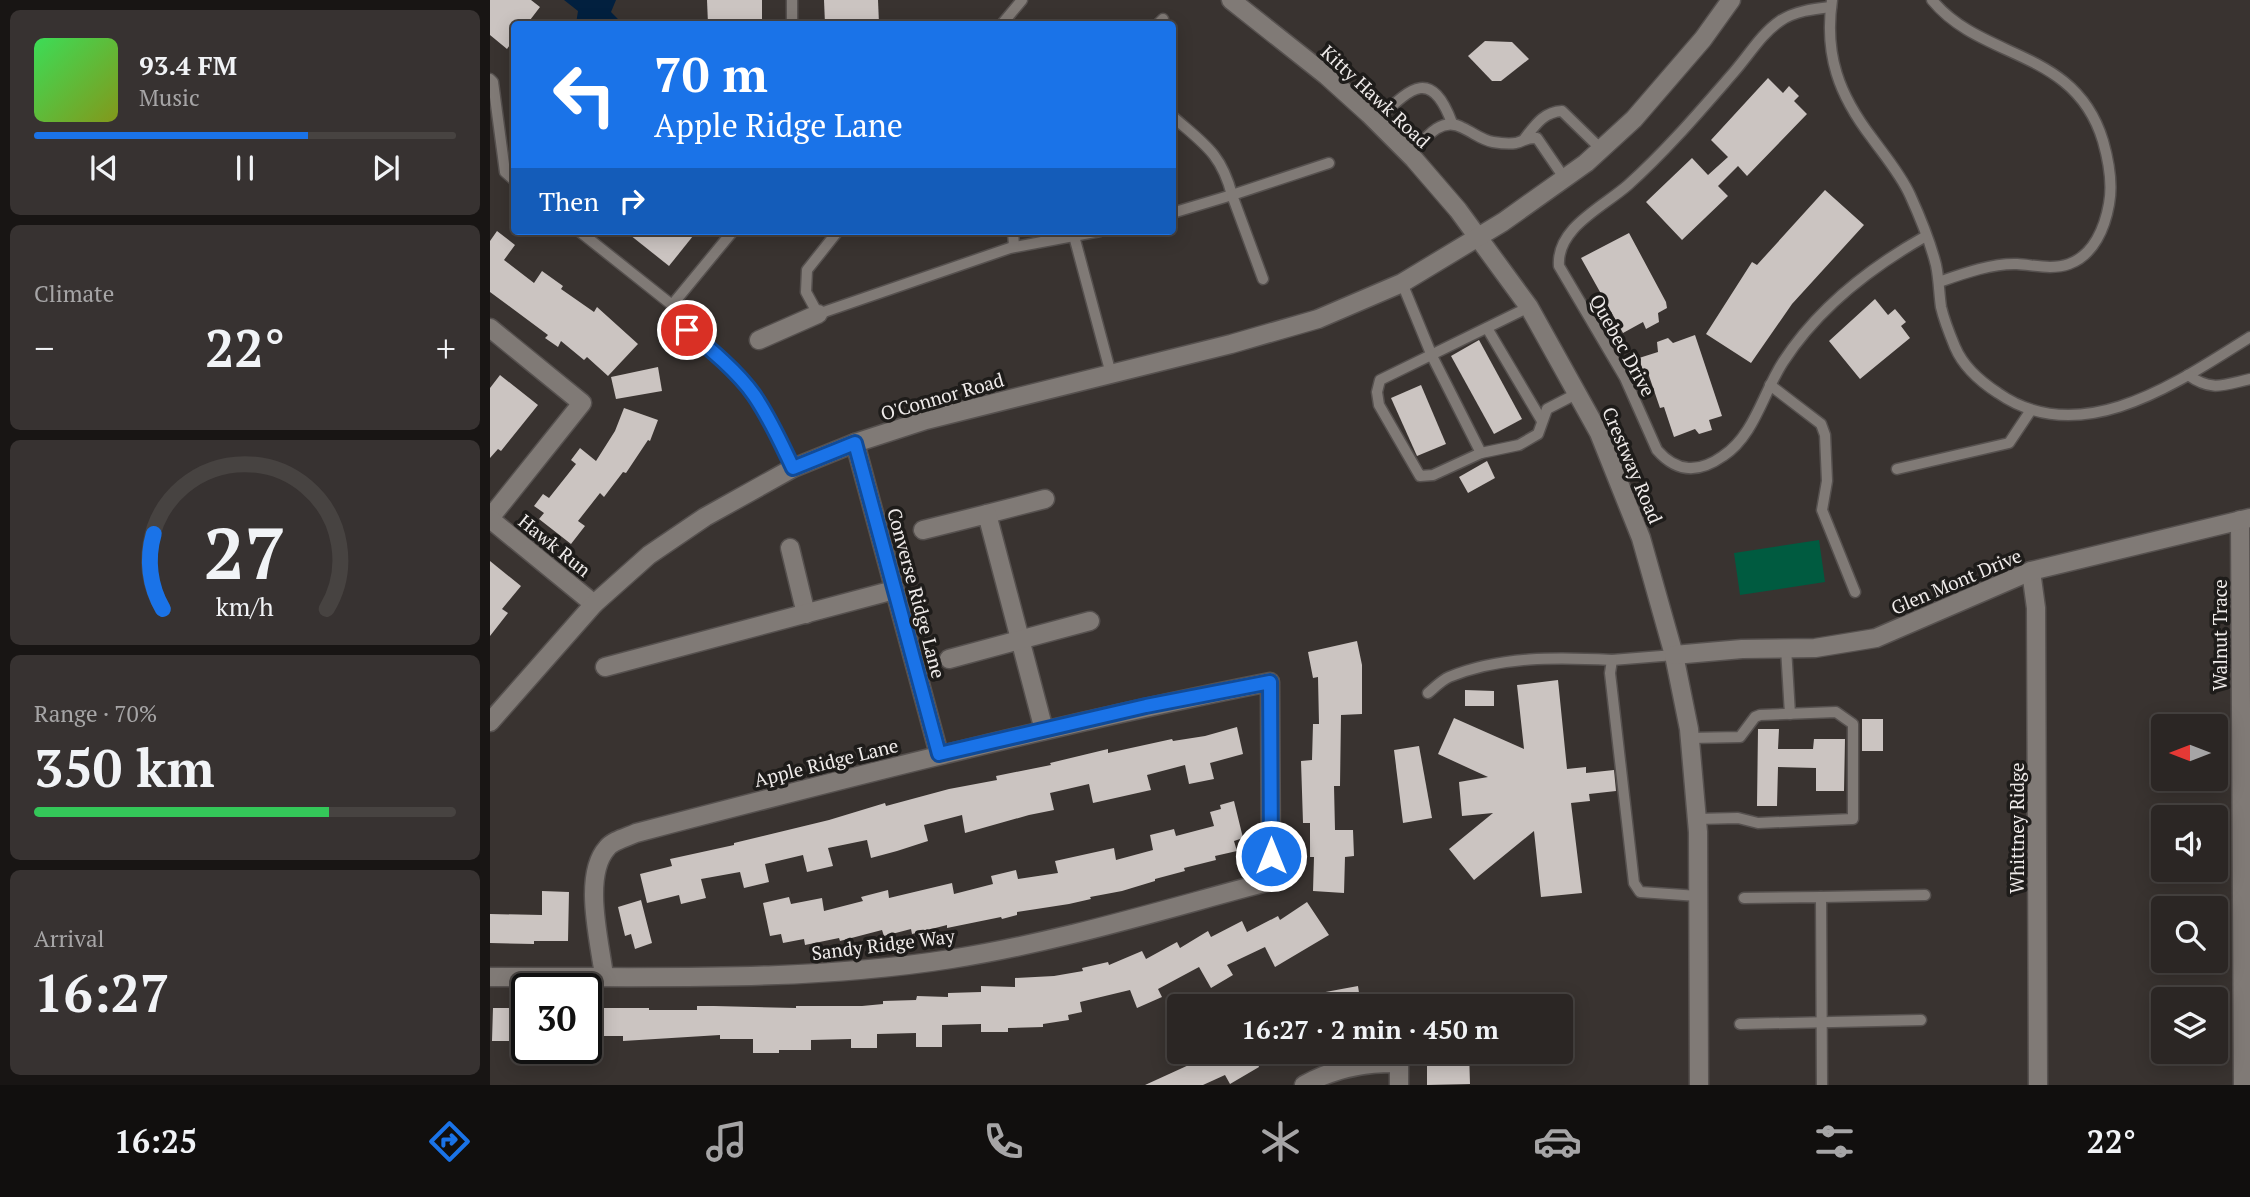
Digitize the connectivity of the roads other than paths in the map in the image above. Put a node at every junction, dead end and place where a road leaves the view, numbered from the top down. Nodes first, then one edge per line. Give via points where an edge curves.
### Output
1 (792, 0) edge
2 (1022, 0) edge
3 (1231, 0) edge
4 (1731, 0) edge
5 (1932, 0) edge
6 (1831, 4) edge
7 (792, 21) edge
8 (1004, 21) edge
9 (490, 79) edge
10 (1176, 120) edge
11 (1376, 121) junction
12 (1452, 123) junction
13 (1525, 138) junction
14 (1601, 149) junction
15 (1410, 156) junction
16 (1329, 163) dead end
17 (511, 177) edge
18 (1565, 179) junction
19 (1232, 195) junction
20 (1176, 212) edge
21 (584, 235) edge
22 (730, 235) edge
23 (835, 235) edge
24 (1013, 235) edge
25 (1079, 235) edge
26 (1074, 236) junction
27 (1926, 236) junction
28 (1478, 237) junction
29 (1014, 247) junction
30 (1263, 278) dead end
31 (1939, 282) junction
32 (1402, 283) junction
33 (672, 305) junction
34 (1529, 307) junction
35 (818, 314) junction
36 (490, 328) edge
37 (1487, 328) junction
38 (2250, 337) edge
39 (759, 340) dead end
40 (1432, 356) junction
41 (1111, 374) junction
42 (2188, 375) junction
43 (2250, 379) edge
44 (1770, 385) junction
45 (1578, 393) junction
46 (2031, 411) junction
47 (1542, 421) junction
48 (855, 443) junction
49 (1481, 453) junction
50 (793, 468) junction
51 (1897, 469) dead end
52 (1045, 499) dead end
53 (987, 514) junction
54 (490, 519) edge
55 (2245, 519) edge
56 (923, 530) dead end
57 (790, 548) dead end
58 (2031, 571) junction
59 (894, 590) junction
60 (1856, 592) dead end
61 (594, 604) junction
62 (806, 614) junction
63 (1090, 621) dead end
64 (1020, 640) junction
65 (1786, 648) junction
66 (1674, 655) junction
67 (949, 659) dead end
68 (1612, 660) junction
69 (605, 667) dead end
70 (1427, 693) dead end
71 (1790, 714) junction
72 (490, 722) edge
73 (1044, 730) junction
74 (1689, 738) junction
75 (939, 754) junction
76 (1697, 819) junction
77 (1271, 881) joint
78 (1925, 895) dead end
79 (1699, 896) junction
80 (1821, 897) junction
81 (1744, 898) dead end
82 (604, 976) junction
83 (490, 977) edge
84 (1921, 1020) dead end
85 (1821, 1022) junction
86 (1740, 1024) dead end
87 (1304, 1085) edge
88 (1399, 1085) edge
89 (1699, 1085) edge
90 (1822, 1085) edge
91 (2038, 1085) edge
92 (2243, 1085) edge

1 - 7 lane
2 - 8 lane
3 - 11 street, Kitty Hawk Road
4 - 14 street via 1634,119
5 - 31 lane via 1964,27 2049,70 2081,97 2098,125 2110,176 2106,219 2098,239 2069,264 1985,268
6 - 27 lane via 1833,70 1859,120 1909,193
6 - 44 lane, Quebec Drive via 1782,19 1764,34 1680,134 1566,237 1558,252 1559,266 1625,378 1665,459 1682,469 1725,456 1747,431
9 - 17 lane via 505,172
10 - 19 lane via 1213,152 1226,171
11 - 12 lane via 1408,91 1420,88 1441,98
11 - 15 street, Kitty Hawk Road
12 - 13 lane via 1495,142 1515,143
12 - 15 lane via 1438,127
13 - 14 lane via 1543,117 1562,111
13 - 18 lane via 1537,138
14 - 18 street
15 - 28 street, Kitty Hawk Road
16 - 19 lane
18 - 28 street
19 - 20 lane
19 - 30 lane
21 - 33 lane
22 - 33 lane
23 - 35 lane via 807,270 806,292
24 - 29 lane
25 - 26 lane
26 - 29 lane
26 - 41 lane
27 - 31 lane
27 - 44 lane, Quebec Drive via 1889,257 1820,316
28 - 32 street, O'Connor Road
28 - 34 street, Crestway Road
29 - 35 lane
31 - 46 lane via 1941,307 1956,350 1973,374
32 - 40 lane
32 - 41 street, O'Connor Road via 1318,319
33 - 50 lane via 687,330 752,393
34 - 37 lane
34 - 45 street, Crestway Road
35 - 39 street
36 - 54 street via 582,403
37 - 40 lane
37 - 47 lane
38 - 42 lane
40 - 49 lane
40 - 49 lane via 1380,380 1379,405 1420,476 1433,475
41 - 48 street, O'Connor Road via 926,420
42 - 43 lane via 2214,387
42 - 46 lane via 2156,394 2091,415
44 - 60 lane via 1821,424 1828,481 1822,510
45 - 47 lane via 1546,409
45 - 66 street, Crestway Road via 1641,538
46 - 51 lane via 2009,443
47 - 49 lane via 1538,433 1519,445
48 - 50 street, O'Connor Road
48 - 59 street, Converse Ridge Lane
50 - 61 street, O'Connor Road via 705,517 649,555
52 - 53 street
53 - 56 street
53 - 64 street
54 - 61 street, Hawk Run
55 - 58 street, Glen Mont Drive
55 - 92 street, Walnut Trace
57 - 62 street
58 - 65 street, Glen Mont Drive via 1876,638
58 - 91 street, Whittney Ridge via 2036,608
59 - 62 street
59 - 75 street, Converse Ridge Lane
61 - 72 street, O'Connor Road
62 - 69 street
63 - 64 street
64 - 67 street
64 - 73 street
65 - 66 street, Glen Mont Drive
65 - 71 lane
66 - 68 lane
66 - 74 street, Crestway Road
68 - 70 lane via 1558,657 1493,664 1447,678
68 - 79 lane via 1634,883 1640,892
71 - 74 lane via 1755,717 1740,737
71 - 76 lane via 1836,712 1853,724 1853,819 1758,823 1738,818
73 - 75 street, Apple Ridge Lane
73 - 77 street, Apple Ridge Lane via 1270,682
74 - 76 street, Crestway Road
75 - 82 street, Apple Ridge Lane via 636,833 607,847 597,868 593,894
76 - 79 street, Crestway Road
77 - 82 street, Sandy Ridge Way via 1035,943 951,959 826,974
78 - 80 lane
79 - 89 street, Crestway Road
80 - 81 lane
80 - 85 lane
82 - 83 street, Sandy Ridge Way
84 - 85 lane
85 - 86 lane
85 - 90 lane
87 - 88 street via 1336,1069 1368,1062 1399,1063

